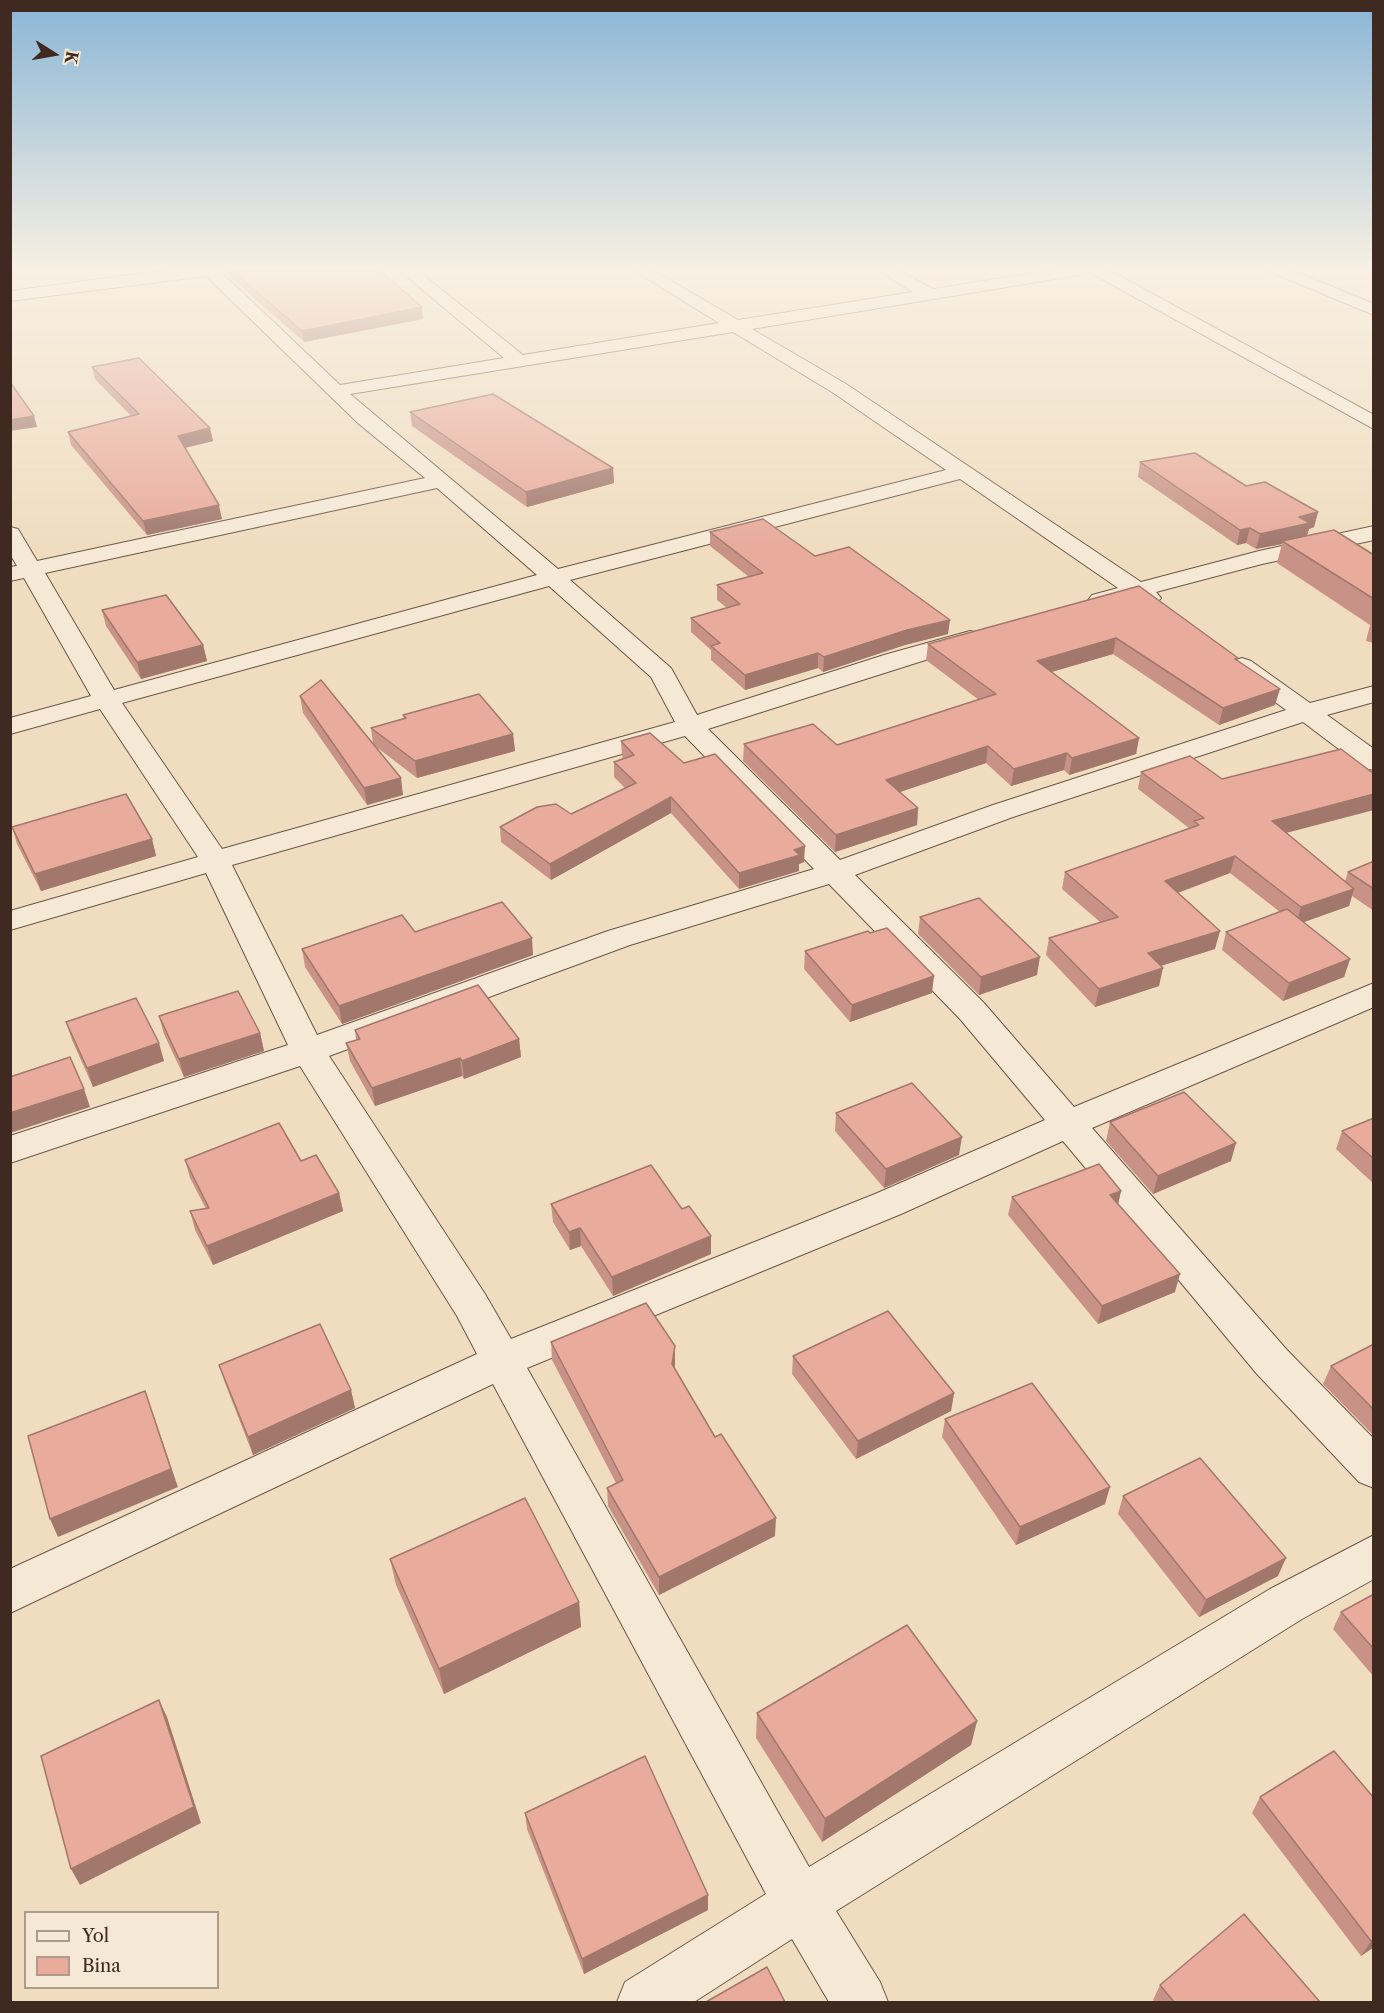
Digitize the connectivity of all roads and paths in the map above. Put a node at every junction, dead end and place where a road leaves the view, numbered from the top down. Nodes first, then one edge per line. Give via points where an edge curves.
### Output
1 (303, 360) edge
2 (517, 360) edge
3 (533, 360) edge
4 (792, 360) edge
5 (1263, 360) edge
6 (520, 362) junction
7 (336, 391) junction
8 (1374, 423) edge
9 (964, 472) junction
10 (441, 481) junction
11 (1374, 533) edge
12 (10, 534) edge
13 (20, 571) edge
14 (552, 578) junction
15 (1138, 590) junction
16 (1074, 608) edge
17 (1166, 610) edge
18 (995, 630) edge
19 (1221, 651) edge
20 (1374, 694) edge
21 (106, 700) junction
22 (1305, 713) junction
23 (10, 726) edge
24 (690, 726) junction
25 (1374, 762) edge
26 (216, 862) junction
27 (835, 872) junction
28 (10, 921) edge
29 (1374, 994) edge
30 (308, 1051) junction
31 (1068, 1124) junction
32 (10, 1150) edge
33 (501, 1360) junction
34 (1374, 1469) edge
35 (1374, 1554) edge
36 (10, 1592) edge
37 (800, 1903) junction
38 (645, 2002) edge
39 (860, 2002) edge

1 - 7 street
2 - 6 street
3 - 6 street
4 - 9 street
5 - 8 street
6 - 7 street
7 - 10 street
9 - 14 street
9 - 15 street
10 - 13 street
10 - 14 street
11 - 15 street
12 - 13 street
13 - 21 street
14 - 21 street
14 - 24 street via 662,673
15 - 16 street
15 - 17 street
18 - 24 street
19 - 22 street
20 - 22 street
21 - 23 street
21 - 26 street
22 - 25 street
22 - 27 street via 1003,811
24 - 26 street
24 - 27 street
26 - 28 street
26 - 30 street
27 - 30 street via 619,938
27 - 31 street via 972,1011
29 - 31 street
30 - 32 street
30 - 33 street via 471,1305
31 - 33 street via 888,1204
31 - 34 street via 1272,1362
33 - 36 street
33 - 37 street
35 - 37 street
37 - 38 street
37 - 39 street

